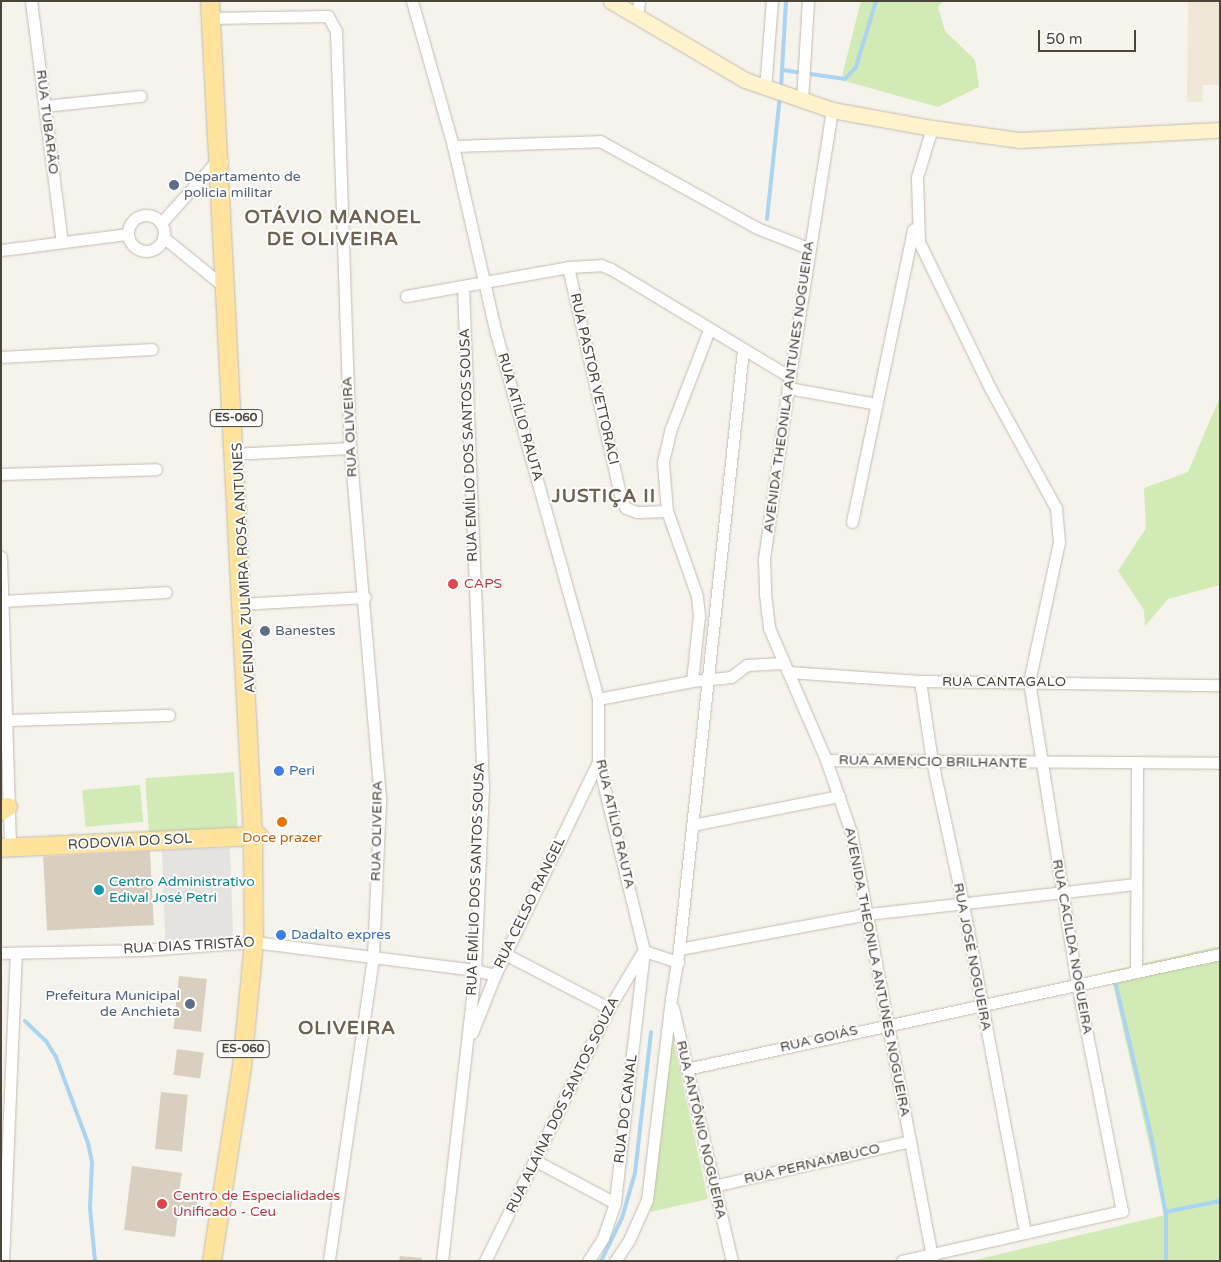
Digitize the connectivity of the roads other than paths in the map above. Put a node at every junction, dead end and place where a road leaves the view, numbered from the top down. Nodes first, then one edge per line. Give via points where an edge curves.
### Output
1 (31, 1) edge
2 (412, 1) edge
3 (639, 1) edge
4 (772, 1) edge
5 (808, 1) edge
6 (617, 3) edge
7 (214, 10) edge
8 (636, 16) junction
9 (768, 90) junction
10 (140, 96) dead end
11 (795, 99) junction
12 (45, 106) junction
13 (832, 110) junction
14 (932, 128) junction
15 (1220, 130) edge
16 (453, 146) junction
17 (220, 162) junction
18 (916, 217) junction
19 (161, 223) junction
20 (127, 234) junction
21 (164, 237) junction
22 (62, 242) junction
23 (808, 248) junction
24 (1, 250) edge
25 (568, 267) junction
26 (485, 283) junction
27 (463, 287) junction
28 (226, 288) junction
29 (406, 296) dead end
30 (709, 330) junction
31 (152, 349) dead end
32 (743, 350) junction
33 (1, 357) edge
34 (789, 383) junction
35 (877, 404) junction
36 (350, 448) junction
37 (235, 454) junction
38 (156, 469) dead end
39 (1, 474) edge
40 (667, 511) junction
41 (852, 522) dead end
42 (1, 557) edge
43 (166, 592) dead end
44 (364, 597) junction
45 (2, 602) edge
46 (243, 604) junction
47 (785, 668) junction
48 (707, 678) junction
49 (692, 681) junction
50 (920, 681) junction
51 (1029, 682) junction
52 (1220, 685) edge
53 (598, 699) junction
54 (169, 714) dead end
55 (8, 720) junction
56 (826, 760) junction
57 (932, 761) junction
58 (598, 762) junction
59 (1137, 763) junction
60 (1220, 763) edge
61 (1040, 764) junction
62 (839, 796) junction
63 (4, 809) edge
64 (692, 824) junction
65 (256, 835) junction
66 (6, 848) edge
67 (1134, 884) junction
68 (1062, 893) junction
69 (963, 904) junction
70 (868, 914) junction
71 (257, 942) junction
72 (680, 950) junction
73 (644, 951) junction
74 (1, 953) edge
75 (16, 953) junction
76 (1220, 954) edge
77 (507, 955) junction
78 (373, 958) junction
79 (678, 962) junction
80 (475, 970) junction
81 (1136, 972) junction
82 (495, 975) junction
83 (1077, 984) junction
84 (670, 999) junction
85 (982, 1004) junction
86 (609, 1008) junction
87 (888, 1023) junction
88 (467, 1046) junction
89 (686, 1069) junction
90 (910, 1141) junction
91 (536, 1162) junction
92 (714, 1186) junction
93 (615, 1203) junction
94 (1025, 1233) junction
95 (932, 1258) edge
96 (3, 1261) edge
97 (212, 1261) edge
98 (218, 1261) edge
99 (329, 1261) edge
100 (442, 1261) edge
101 (484, 1261) edge
102 (588, 1261) edge
103 (614, 1261) edge
104 (732, 1261) edge
105 (902, 1261) edge

1 - 12 street, RUA TUBARÃO
2 - 16 street, RUA ATÍLIO RAUTA
3 - 8 street
4 - 9 street
5 - 11 street via 803,79
6 - 8 main road
7 - 17 main road, AVENIDA ZULMIRA ROSA ANTUNES / ES-060
7 - 36 street, RUA OLIVEIRA via 328,16 335,25
8 - 9 main road via 725,70
9 - 11 main road
10 - 12 street
11 - 13 main road
12 - 22 street, RUA TUBARÃO
13 - 14 main road
13 - 23 street, AVENIDA THEONILA ANTUNES NOGUEIRA
14 - 15 main road via 1020,140
14 - 18 street via 917,177
16 - 23 street via 600,141 757,228
16 - 26 street, RUA ATÍLIO RAUTA
17 - 19 street
17 - 28 main road, AVENIDA ZULMIRA ROSA ANTUNES / ES-060
18 - 35 street
18 - 51 street, RUA CACILDA NOGUEIRA via 918,242 928,265 1056,508 1059,542
19 - 20 street via 156,218 143,215 132,221
19 - 21 street
20 - 21 street via 132,246 144,252 156,248
20 - 22 street
21 - 28 street
22 - 24 street
23 - 34 street, AVENIDA THEONILA ANTUNES NOGUEIRA
25 - 26 street
25 - 30 street via 591,264 611,269
25 - 40 street, RUA PASTOR VETTORACI via 622,502 630,511
26 - 27 street
26 - 53 street, RUA ATÍLIO RAUTA
27 - 29 street
27 - 80 street, RUA EMÍLIO DOS SANTOS SOUSA via 483,788
28 - 37 main road, AVENIDA ZULMIRA ROSA ANTUNES / ES-060
30 - 32 street
30 - 40 street via 667,446 663,489
31 - 33 street
32 - 34 street
32 - 48 street
34 - 35 street
34 - 47 street, AVENIDA THEONILA ANTUNES NOGUEIRA via 764,560 769,628
35 - 41 street
36 - 37 street
36 - 44 street, RUA OLIVEIRA
37 - 46 main road, AVENIDA ZULMIRA ROSA ANTUNES / ES-060
38 - 39 street
40 - 49 street via 697,596 699,616
42 - 45 street
43 - 45 street
44 - 46 street
44 - 78 street, RUA OLIVEIRA via 380,801
45 - 55 street
46 - 65 main road, AVENIDA ZULMIRA ROSA ANTUNES / ES-060
47 - 48 street via 747,666 731,677
47 - 50 street, RUA CANTAGALO
47 - 56 street, AVENIDA THEONILA ANTUNES NOGUEIRA
48 - 49 street
48 - 64 street
49 - 53 street
50 - 51 street, RUA CANTAGALO
50 - 57 street, RUA JOSÉ NOGUEIRA
51 - 52 street, RUA CANTAGALO
51 - 61 street, RUA CACILDA NOGUEIRA
53 - 58 street, RUA ATÍLIO RAUTA
54 - 55 street
55 - 63 street
56 - 57 street, RUA AMENCIO BRILHANTE
56 - 62 street, AVENIDA THEONILA ANTUNES NOGUEIRA
57 - 61 street, RUA AMENCIO BRILHANTE
57 - 69 street, RUA JOSÉ NOGUEIRA
58 - 73 street, RUA ATÍLIO RAUTA via 617,826
58 - 77 street, RUA CELSO RANGEL
59 - 60 street, RUA AMENCIO BRILHANTE
59 - 61 street, RUA AMENCIO BRILHANTE
59 - 67 street
61 - 68 street, RUA CACILDA NOGUEIRA
62 - 64 street
62 - 70 street, AVENIDA THEONILA ANTUNES NOGUEIRA via 852,832
63 - 66 street
64 - 72 street
65 - 66 main road, RODOVIA DO SOL
65 - 71 main road, ES-060
67 - 68 street
67 - 81 street
68 - 69 street
68 - 83 street, RUA CACILDA NOGUEIRA
69 - 70 street
69 - 85 street, RUA JOSÉ NOGUEIRA
70 - 72 street
70 - 87 street, AVENIDA THEONILA ANTUNES NOGUEIRA
71 - 75 street, RUA DIAS TRISTÃO via 143,950
71 - 78 street, RUA DIAS TRISTÃO
71 - 97 main road, ES-060 via 242,1067
71 - 98 main road, ES-060 via 246,1075
72 - 79 street
73 - 79 street
73 - 86 street, RUA ALAINA DOS SANTOS SOUZA
73 - 93 street, RUA DO CANAL
74 - 75 street, RUA DIAS TRISTÃO
75 - 96 street
76 - 81 street, RUA GOIÁS
77 - 82 street, RUA CELSO RANGEL
77 - 86 street
78 - 80 street, RUA DIAS TRISTÃO
78 - 99 street, RUA OLIVEIRA
79 - 84 street
80 - 82 street, RUA DIAS TRISTÃO
80 - 88 street, RUA EMÍLIO DOS SANTOS SOUSA
81 - 83 street, RUA GOIÁS
82 - 88 street, RUA CELSO RANGEL
83 - 85 street, RUA GOIÁS
83 - 94 street, RUA CACILDA NOGUEIRA via 1122,1211
84 - 89 street, RUA ANTÔNIO NOGUEIRA
84 - 103 street via 647,1200 629,1240
85 - 87 street, RUA GOIÁS
85 - 94 street, RUA JOSÉ NOGUEIRA
86 - 91 street, RUA ALAINA DOS SANTOS SOUZA
87 - 89 street, RUA GOIÁS
87 - 90 street, AVENIDA THEONILA ANTUNES NOGUEIRA
88 - 100 street, RUA EMÍLIO DOS SANTOS SOUSA
89 - 92 street, RUA ANTÔNIO NOGUEIRA
90 - 92 street, RUA PERNAMBUCO
90 - 95 street, AVENIDA THEONILA ANTUNES NOGUEIRA
91 - 93 street
91 - 101 street, RUA ALAINA DOS SANTOS SOUZA
92 - 104 street, RUA ANTÔNIO NOGUEIRA
93 - 102 street, RUA DO CANAL via 603,1238
94 - 95 street
95 - 105 street

